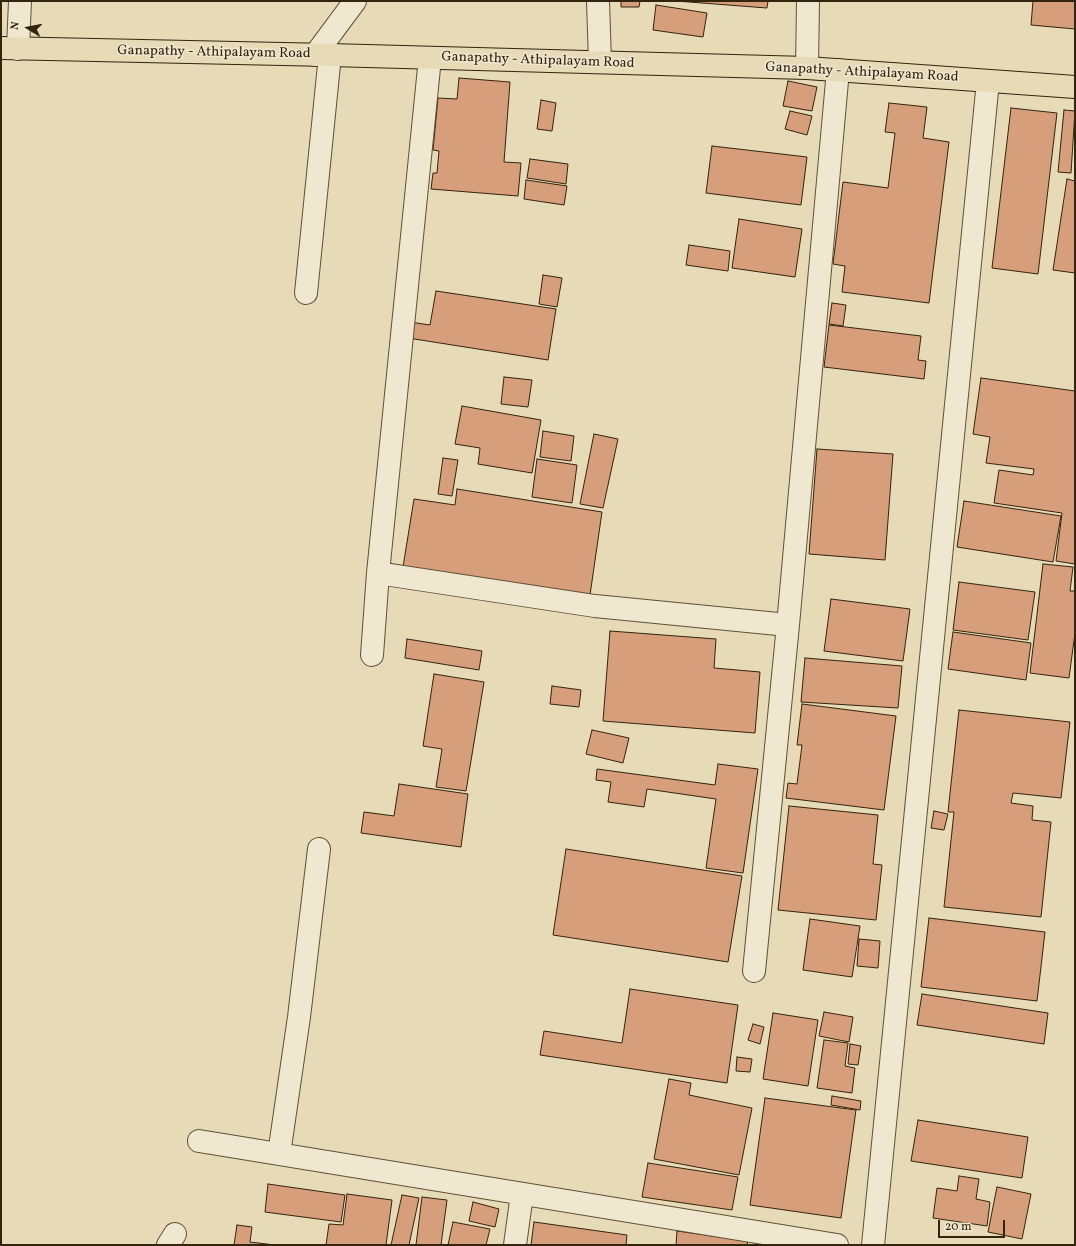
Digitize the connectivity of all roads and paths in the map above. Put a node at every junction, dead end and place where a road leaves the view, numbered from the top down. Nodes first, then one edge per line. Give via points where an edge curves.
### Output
1 (20, 1) edge
2 (355, 1) edge
3 (598, 1) edge
4 (808, 1) edge
5 (10, 48) edge
6 (323, 55) junction
7 (430, 58) junction
8 (600, 62) junction
9 (807, 68) junction
10 (838, 70) junction
11 (988, 81) junction
12 (1075, 87) edge
13 (306, 293) dead end
14 (378, 573) junction
15 (788, 625) junction
16 (372, 655) dead end
17 (318, 849) dead end
18 (754, 971) dead end
19 (199, 1141) dead end
20 (279, 1154) junction
21 (522, 1194) junction
22 (515, 1245) edge
23 (837, 1245) edge
24 (873, 1245) edge

1 - 5 street
2 - 6 street
3 - 8 street
4 - 9 street
5 - 6 main road, Ganapathy - Athipalayam Road
6 - 7 main road, Ganapathy - Athipalayam Road
6 - 13 street
7 - 8 main road, Ganapathy - Athipalayam Road
7 - 14 street
8 - 9 main road, Ganapathy - Athipalayam Road
9 - 10 main road, Ganapathy - Athipalayam Road
10 - 11 main road, Ganapathy - Athipalayam Road
10 - 15 street
11 - 12 main road, Ganapathy - Athipalayam Road
11 - 24 street
14 - 15 street via 595,606
14 - 16 street
15 - 18 street
17 - 20 street via 299,1017
19 - 20 street
20 - 21 street
21 - 22 street
21 - 23 street

